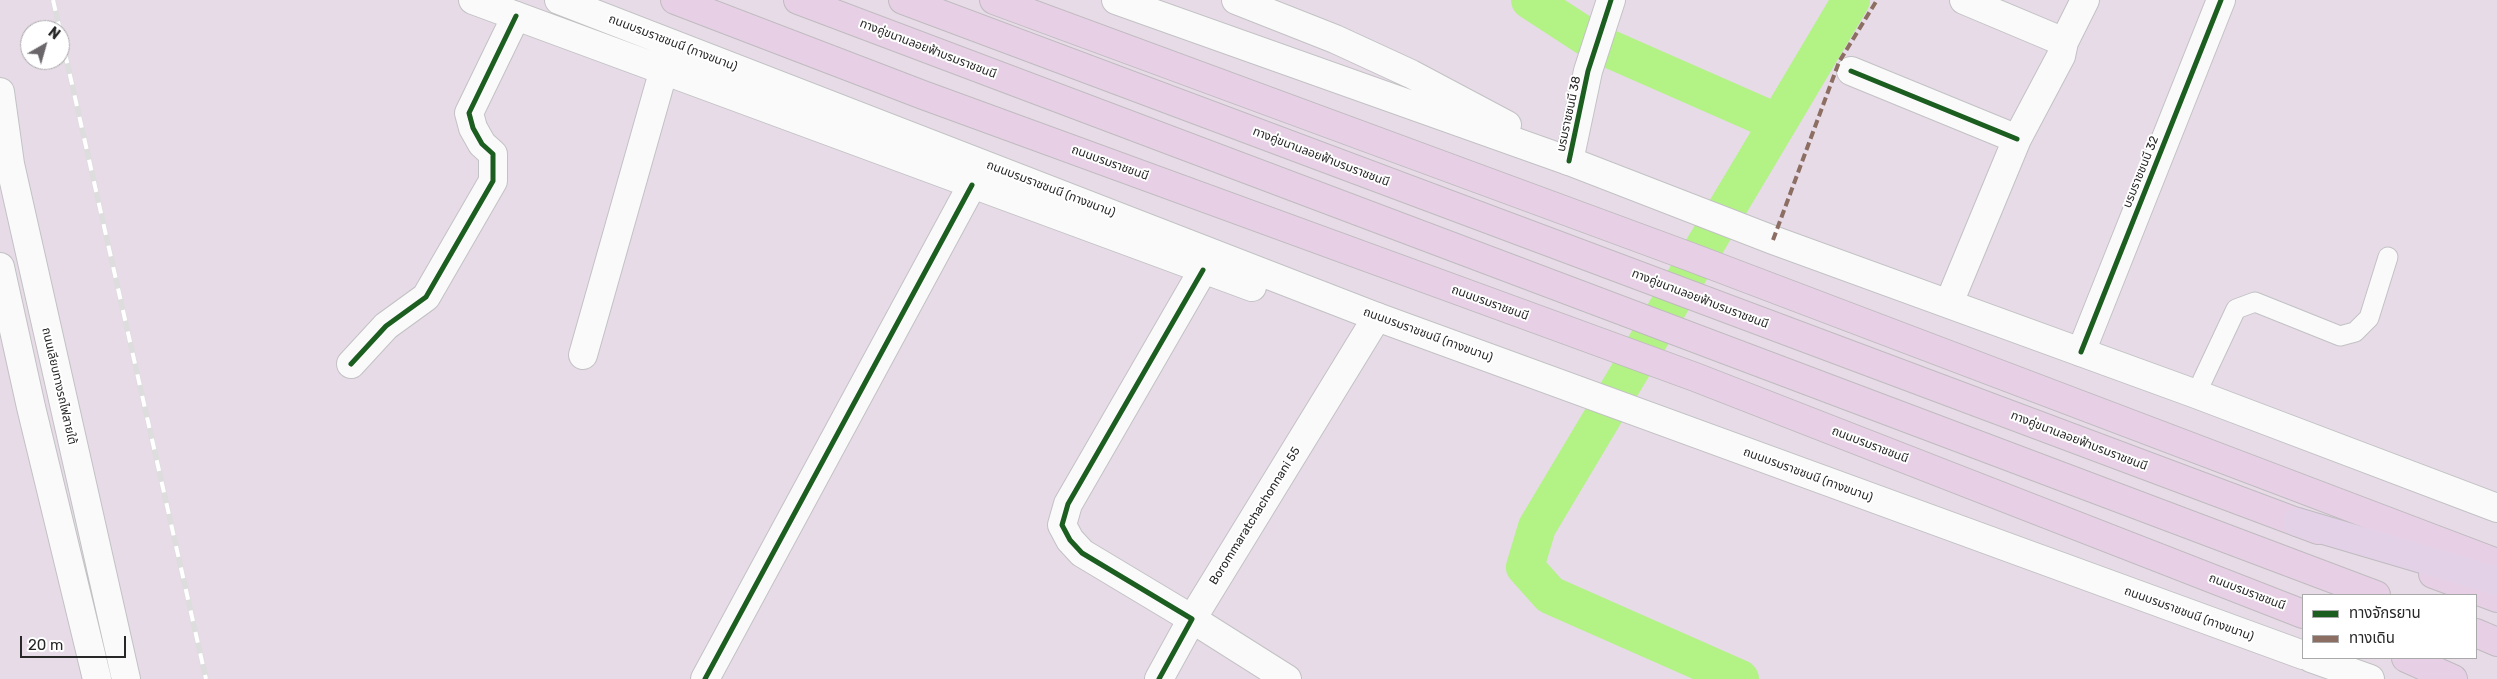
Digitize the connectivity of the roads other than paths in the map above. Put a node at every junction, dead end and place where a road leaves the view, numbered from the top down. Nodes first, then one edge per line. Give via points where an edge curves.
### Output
1 (473, 0) edge
2 (559, 0) edge
3 (675, 0) edge
4 (798, 0) edge
5 (903, 0) edge
6 (994, 0) edge
7 (1116, 0) edge
8 (1236, 0) edge
9 (1964, 0) edge
10 (2085, 0) edge
11 (2222, 0) edge
12 (1609, 6) edge
13 (516, 16) junction
14 (2064, 42) junction
15 (664, 69) junction
16 (1851, 71) dead end
17 (0, 92) edge
18 (2016, 139) junction
19 (1569, 161) junction
20 (972, 185) junction
21 (2388, 256) dead end
22 (0, 267) edge
23 (1203, 270) junction
24 (1949, 304) junction
25 (1377, 317) junction
26 (2081, 352) junction
27 (583, 355) dead end
28 (352, 364) dead end
29 (2196, 394) junction
30 (2497, 508) edge
31 (2297, 522) junction
32 (2497, 562) edge
33 (2497, 581) edge
34 (2373, 594) edge
35 (2497, 598) edge
36 (2302, 614) edge
37 (1192, 619) junction
38 (2477, 633) edge
39 (2497, 642) edge
40 (2302, 655) edge
41 (2314, 659) edge
42 (2408, 659) edge
43 (97, 679) edge
44 (126, 679) edge
45 (705, 679) edge
46 (1158, 679) edge
47 (1287, 679) edge
48 (2370, 679) edge
49 (2453, 679) edge

1 - 13 main road
2 - 25 main road, ถนนบรมราชชนนี (ทางขนาน)
3 - 36 main road, ถนนบรมราชชนนี via 923,95 1695,378
4 - 34 main road, ทางคู่ขนานลอยฟ้าบรมราชชนนี
5 - 31 main road, ทางคู่ขนานลอยฟ้าบรมราชชนนี
6 - 32 main road via 1688,256
7 - 19 main road
8 - 19 main road via 1335,39 1411,74
9 - 14 main road
10 - 14 main road
11 - 26 main road, บรมราชชนนี 32
12 - 19 main road, บรมราชชนนี 38 via 1588,71
13 - 15 main road
13 - 28 main road via 469,113 482,144 493,154 493,181 426,296 386,326
14 - 18 main road via 2061,56
15 - 20 main road
15 - 27 main road
16 - 18 main road
17 - 44 main road, ถนนเลียบทางรถไฟสายใต้ via 10,164
18 - 24 main road
19 - 24 main road
20 - 23 main road
20 - 45 main road
21 - 29 lane via 2369,318 2355,332 2340,336 2255,302 2236,309
22 - 43 main road
23 - 25 main road via 1309,303
23 - 37 main road via 1068,504 1062,525 1082,553
24 - 26 main road
25 - 37 main road, Borommaratchachonnani 55
25 - 40 main road, ถนนบรมราชชนนี (ทางขนาน)
26 - 29 main road
29 - 30 main road
31 - 33 highway
31 - 35 main road, ทางคู่ขนานลอยฟ้าบรมราชชนนี
37 - 46 main road, Borommaratchachonnani 55
37 - 47 main road
38 - 39 main road
41 - 48 main road
42 - 49 main road

